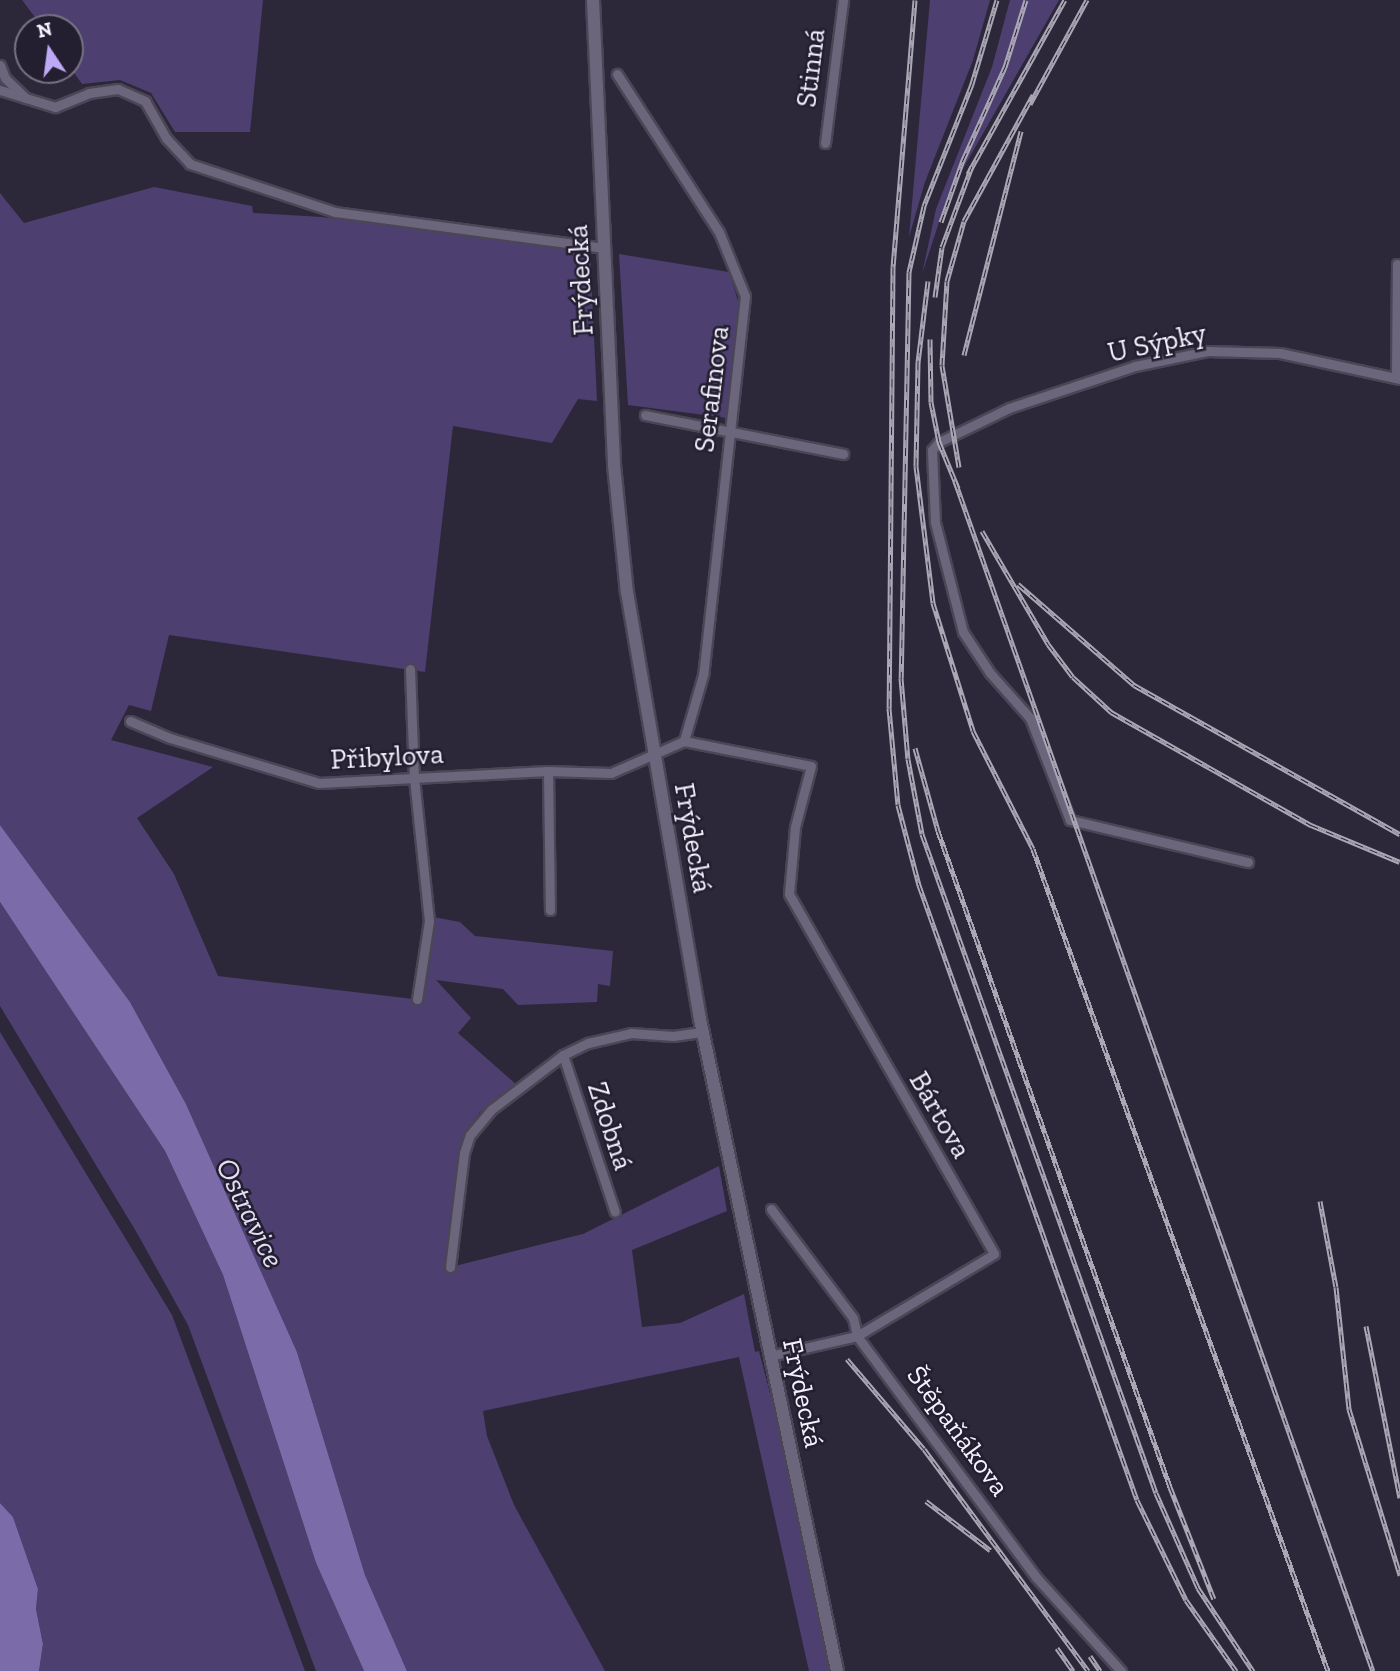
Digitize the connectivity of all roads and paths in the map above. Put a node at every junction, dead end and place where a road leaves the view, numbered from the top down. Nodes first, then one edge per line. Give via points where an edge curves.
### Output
1 (593, 0) edge
2 (843, 0) edge
3 (0, 65) edge
4 (617, 74) dead end
5 (0, 90) edge
6 (29, 102) junction
7 (825, 143) dead end
8 (604, 248) junction
9 (1397, 264) dead end
10 (1398, 378) edge
11 (645, 415) dead end
12 (730, 430) junction
13 (843, 454) dead end
14 (410, 669) dead end
15 (130, 721) dead end
16 (684, 741) junction
17 (653, 754) junction
18 (548, 771) junction
19 (414, 778) junction
20 (1248, 862) dead end
21 (550, 910) dead end
22 (417, 999) dead end
23 (703, 1032) junction
24 (563, 1055) junction
25 (771, 1209) dead end
26 (615, 1212) dead end
27 (450, 1267) dead end
28 (857, 1336) junction
29 (770, 1356) junction
30 (837, 1671) edge
31 (1121, 1671) edge

1 - 8 main road, Frýdecká
2 - 7 street, Stinná
3 - 6 street via 5,78
4 - 12 street, Serafinova via 736,266 745,296
5 - 6 street
6 - 8 street via 55,107 89,93 118,89 145,101 166,138 190,164 335,212
8 - 17 main road, Frýdecká via 618,519
9 - 10 street
10 - 20 street, U Sýpky via 1280,354 1208,351 1135,366 1009,408 935,446 930,471 935,522 963,632 990,673 1030,718 1070,820
11 - 12 street
12 - 13 street via 743,437
12 - 16 street, Serafinova via 702,674
14 - 19 street
15 - 19 street, Přibylova via 306,782
16 - 17 street, Přibylova
16 - 28 street, Bártova via 811,766 795,827 789,894 994,1254
17 - 18 street, Přibylova via 611,773
17 - 23 main road, Frýdecká
18 - 19 street, Přibylova
18 - 21 street
19 - 22 street via 429,921
23 - 24 street via 631,1033 588,1043
23 - 29 main road, Frýdecká
24 - 26 street, Zdobná
24 - 27 street via 492,1109 470,1135
25 - 28 street, Štěpaňákova via 853,1318
28 - 29 street, Bártova
28 - 31 street, Štěpaňákova via 1036,1577
29 - 30 main road, Frýdecká

